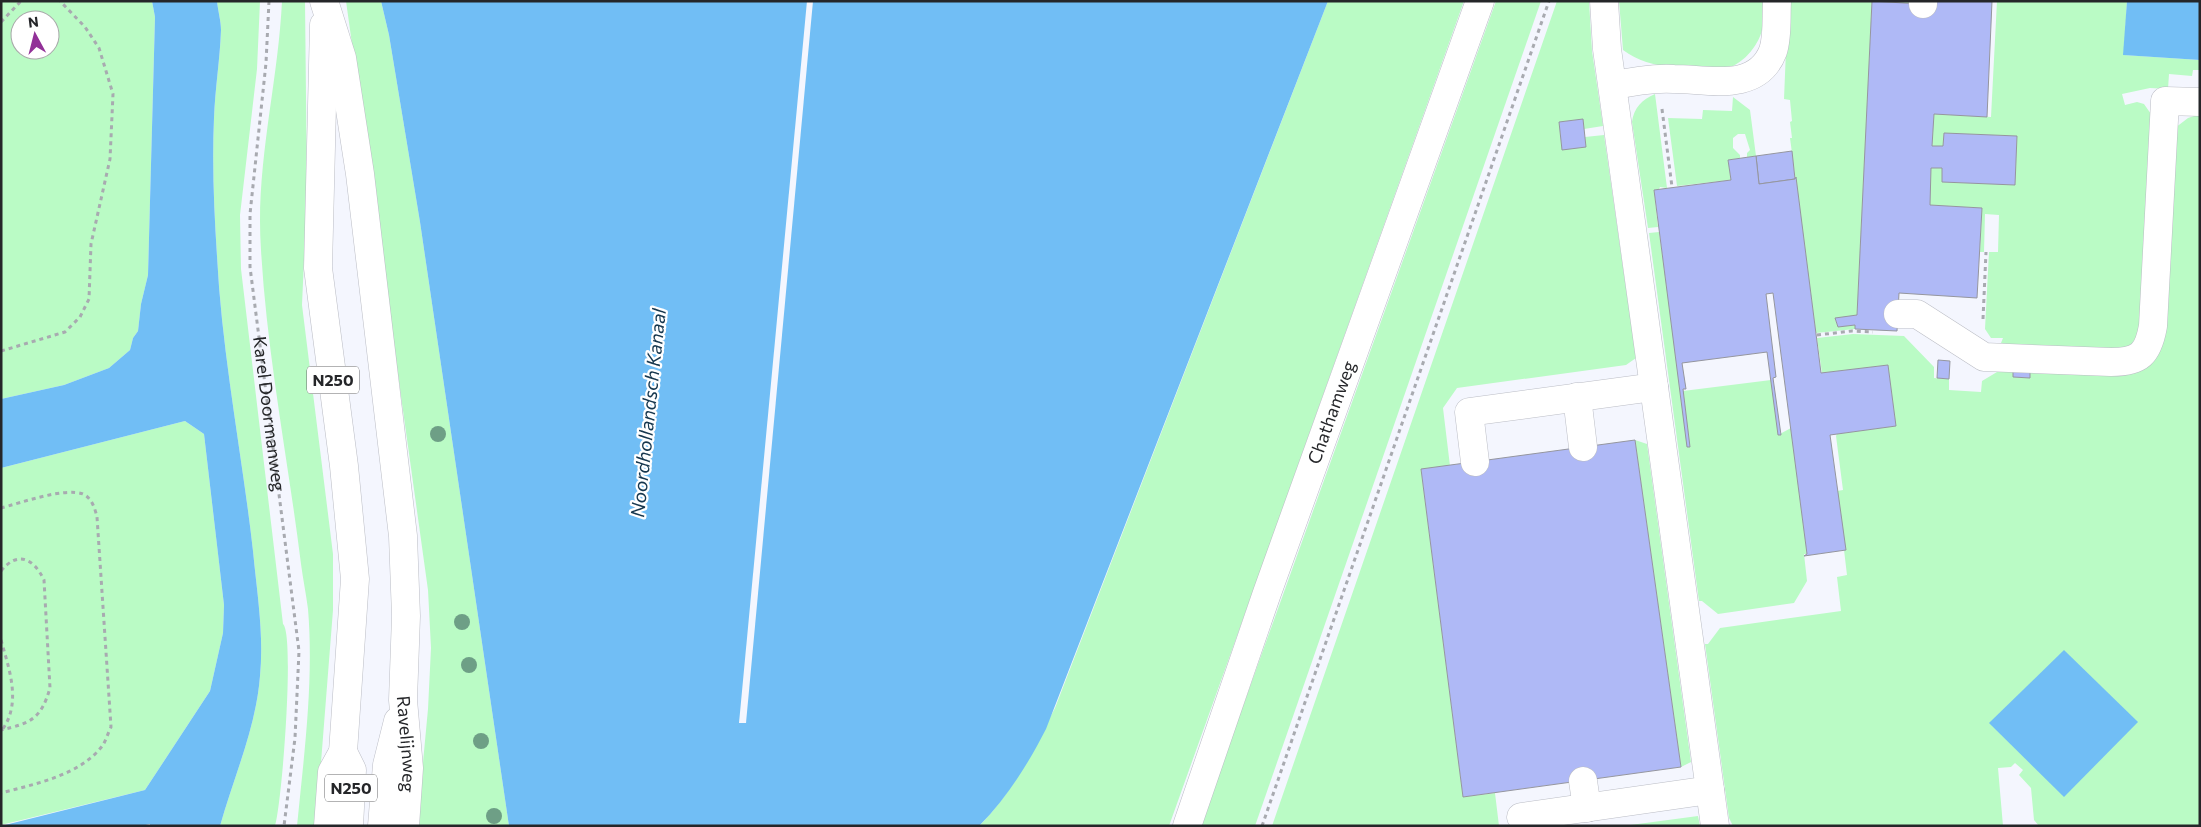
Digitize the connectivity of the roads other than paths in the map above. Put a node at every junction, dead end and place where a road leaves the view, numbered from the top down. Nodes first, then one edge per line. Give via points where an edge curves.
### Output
1 (1480, 1) edge
2 (1604, 1) edge
3 (1777, 1) edge
4 (325, 4) edge
5 (1613, 86) junction
6 (2200, 102) edge
7 (1898, 314) dead end
8 (1654, 387) junction
9 (1577, 397) junction
10 (1583, 447) dead end
11 (1475, 462) dead end
12 (403, 700) junction
13 (342, 752) junction
14 (1583, 781) dead end
15 (1710, 790) junction
16 (1587, 808) junction
17 (1521, 817) dead end
18 (328, 826) edge
19 (349, 826) edge
20 (382, 826) edge
21 (405, 826) edge
22 (1187, 826) edge
23 (1714, 826) edge

1 - 22 main road, Chathamweg via 1270,584
2 - 5 main road
3 - 5 main road via 1773,50 1768,62 1749,77 1726,82 1659,79
4 - 12 main road, N250 via 342,58 360,174 403,536 406,616
4 - 13 main road, N250 via 318,268 355,579
5 - 8 main road
6 - 7 main road via 2165,101 2153,326 2148,346 2140,356 2121,362 1984,357 1917,314
8 - 9 main road
8 - 15 main road
9 - 10 main road
9 - 11 main road via 1469,412
12 - 20 main road, Ravelijnweg via 387,766
12 - 21 main road, Ravelijnweg / N250 via 409,768
13 - 18 main road via 332,772
13 - 19 main road, N250 via 352,770
14 - 16 main road
15 - 16 main road
15 - 23 main road
16 - 17 main road

